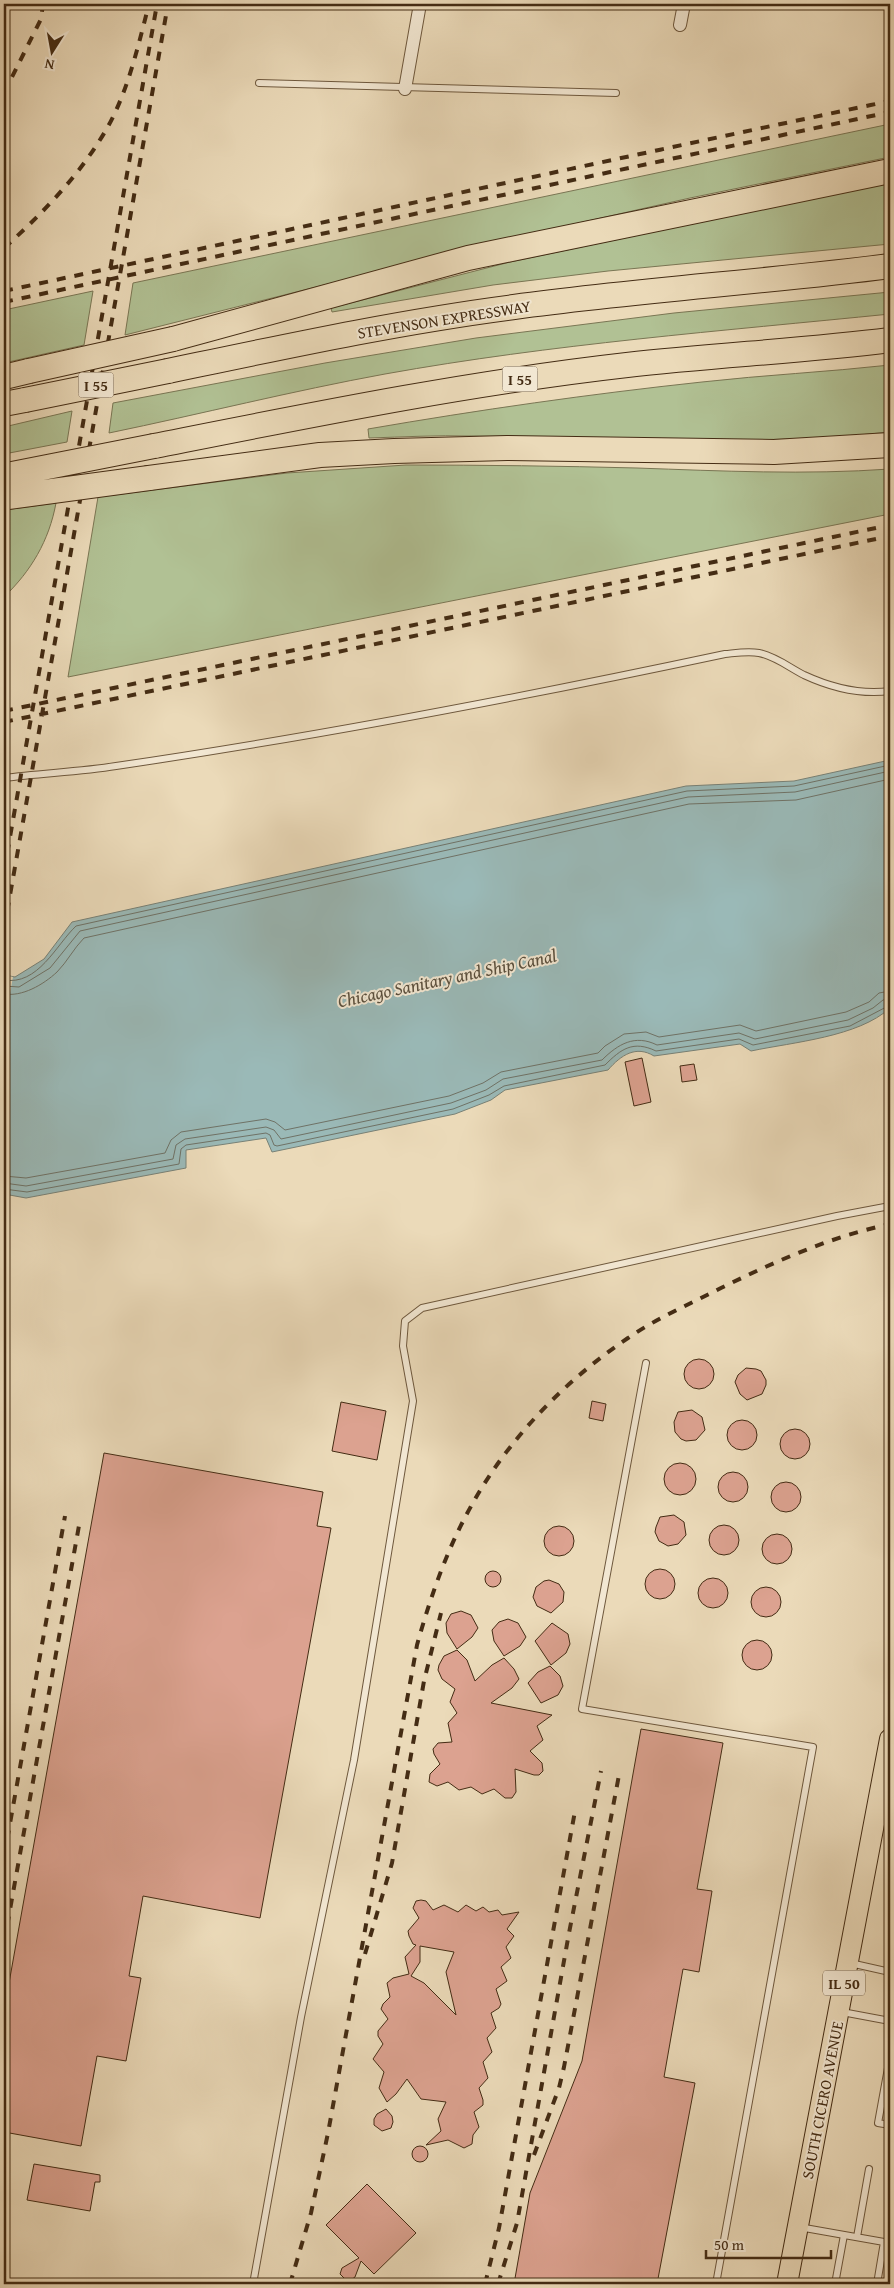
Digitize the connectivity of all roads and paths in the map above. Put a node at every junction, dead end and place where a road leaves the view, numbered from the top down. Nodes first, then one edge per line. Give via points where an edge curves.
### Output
1 (420, 4) edge
2 (684, 4) edge
3 (680, 25) dead end
4 (259, 84) dead end
5 (405, 89) junction
6 (616, 94) dead end
7 (890, 171) edge
8 (890, 266) edge
9 (890, 340) edge
10 (4, 377) edge
11 (14, 402) edge
12 (890, 445) edge
13 (7, 485) edge
14 (890, 691) edge
15 (4, 778) edge
16 (890, 1206) edge
17 (646, 1363) dead end
18 (890, 1739) edge
19 (883, 1817) edge
20 (848, 1963) junction
21 (890, 1972) edge
22 (838, 2012) junction
23 (890, 2021) edge
24 (890, 2057) edge
25 (890, 2125) edge
26 (869, 2169) dead end
27 (797, 2226) junction
28 (844, 2235) junction
29 (858, 2237) junction
30 (887, 2243) edge
31 (254, 2284) edge
32 (716, 2284) edge
33 (787, 2284) edge
34 (836, 2284) edge
35 (877, 2284) edge

1 - 5 street
2 - 3 street
4 - 5 lane
5 - 6 lane
7 - 10 highway, bridge via 468,258 173,339
8 - 11 highway, STEVENSON EXPRESSWAY / I 55, bridge via 512,307 364,331
9 - 13 highway, I 55, bridge via 627,365 500,382 154,446
12 - 13 highway, bridge via 774,452 507,448 394,451 320,455 148,478
14 - 15 lane via 849,691 804,675 761,654 744,652 320,734 105,768
16 - 31 lane via 422,1308 405,1321 403,1346 413,1401 354,1760 302,2016
17 - 32 lane via 582,1709 813,1747
18 - 19 main road, SOUTH CICERO AVENUE / IL 50
19 - 20 main road, SOUTH CICERO AVENUE / IL 50
20 - 21 lane
20 - 22 main road, SOUTH CICERO AVENUE / IL 50
22 - 23 lane
22 - 27 main road, SOUTH CICERO AVENUE / IL 50
24 - 25 lane via 878,2123
26 - 29 lane
27 - 28 lane
27 - 33 main road, SOUTH CICERO AVENUE / IL 50
28 - 29 lane
28 - 34 lane
29 - 30 lane
30 - 35 lane

